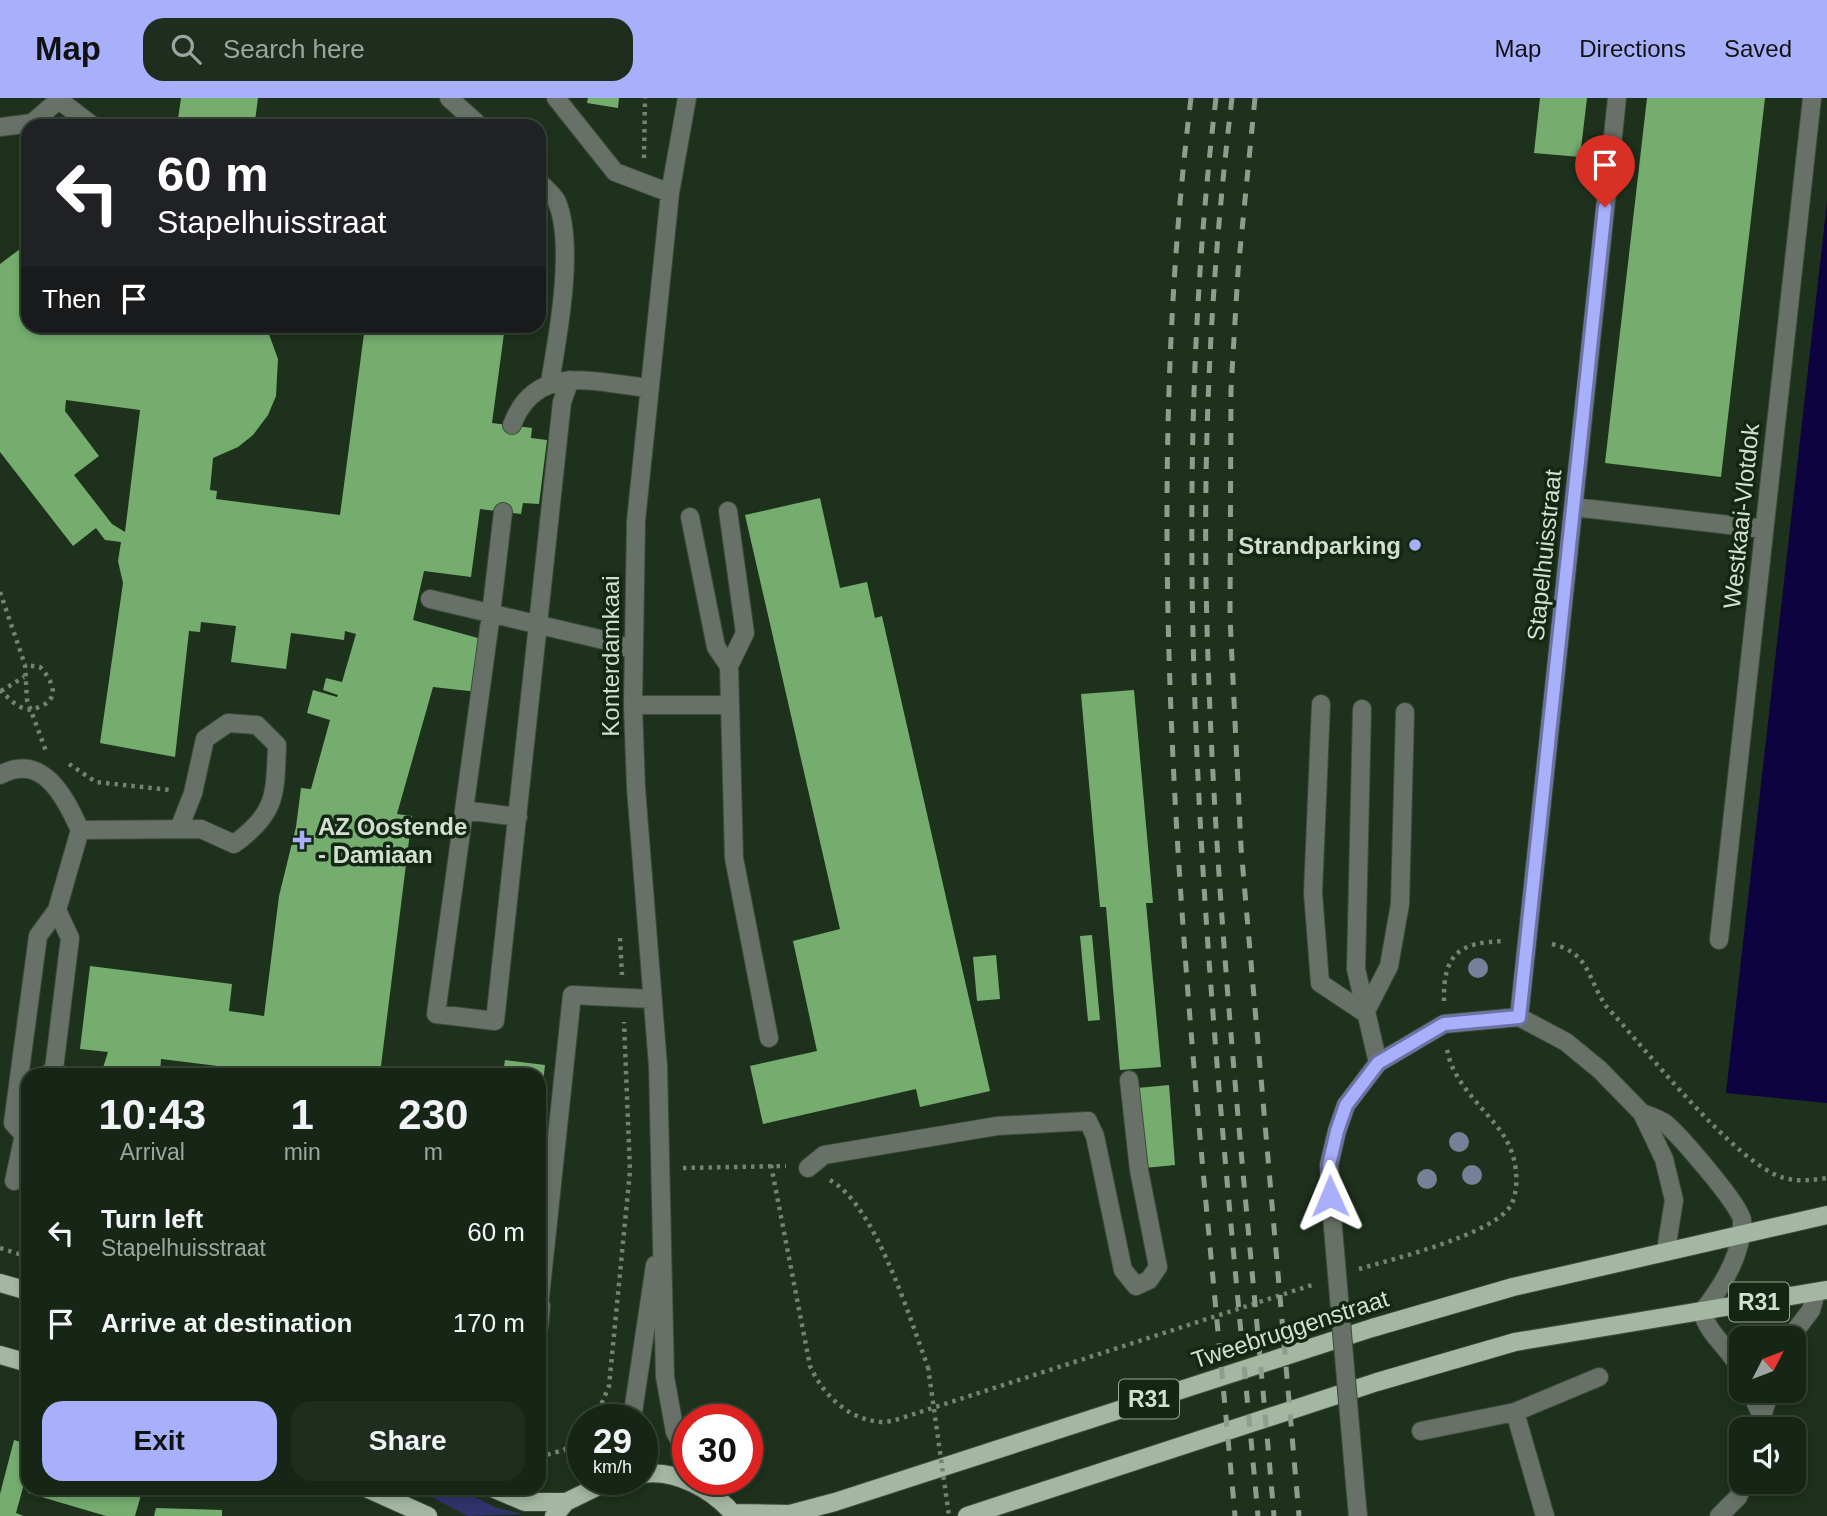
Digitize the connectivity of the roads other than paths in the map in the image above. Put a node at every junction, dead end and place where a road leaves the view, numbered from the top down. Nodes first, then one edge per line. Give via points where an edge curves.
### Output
1 (449, 98) edge
2 (556, 98) edge
3 (687, 98) edge
4 (1617, 98) edge
5 (1812, 98) edge
6 (60, 99) edge
7 (37, 119) edge
8 (84, 119) edge
9 (472, 119) edge
10 (21, 124) edge
11 (0, 127) edge
12 (546, 189) edge
13 (670, 193) junction
14 (570, 380) junction
15 (550, 382) junction
16 (650, 388) junction
17 (512, 425) dead end
18 (1574, 507) junction
19 (728, 511) dead end
20 (503, 512) dead end
21 (690, 517) dead end
22 (1764, 530) junction
23 (430, 599) dead end
24 (491, 614) junction
25 (537, 624) junction
26 (633, 650) junction
27 (729, 666) junction
28 (1321, 704) dead end
29 (633, 705) junction
30 (730, 705) junction
31 (1362, 709) dead end
32 (1405, 712) dead end
33 (0, 775) edge
34 (464, 810) junction
35 (518, 817) junction
36 (80, 830) junction
37 (179, 830) junction
38 (57, 910) junction
39 (1719, 940) dead end
40 (652, 999) junction
41 (1365, 1013) junction
42 (1519, 1017) junction
43 (769, 1038) dead end
44 (1378, 1063) junction
45 (24, 1068) edge
46 (54, 1068) edge
47 (1129, 1080) dead end
48 (21, 1085) edge
49 (1642, 1113) junction
50 (21, 1129) edge
51 (21, 1152) edge
52 (808, 1168) road end
53 (14, 1181) dead end
54 (1827, 1215) edge
55 (662, 1216) junction
56 (1741, 1235) junction
57 (546, 1248) edge
58 (1666, 1250) junction
59 (0, 1283) edge
60 (21, 1289) edge
61 (1822, 1291) edge
62 (1702, 1312) junction
63 (1799, 1326) edge
64 (1729, 1352) edge
65 (0, 1355) edge
66 (21, 1361) edge
67 (1599, 1377) dead end
68 (634, 1404) edge
69 (1515, 1412) junction
70 (672, 1416) edge
71 (1421, 1431) dead end
72 (1739, 1494) edge
73 (382, 1495) edge
74 (508, 1495) edge
75 (577, 1495) edge
76 (714, 1495) edge
77 (560, 1509) edge
78 (734, 1514) edge
79 (428, 1516) edge
80 (967, 1516) edge
81 (1358, 1516) edge
82 (1545, 1516) edge
83 (1719, 1516) edge

1 - 9 street
2 - 13 street via 615,172
3 - 13 street, Konterdamkaai
4 - 18 street, Stapelhuisstraat
5 - 22 street, Westkaai-Vlotdok
6 - 7 street
6 - 8 street
10 - 11 street
12 - 15 street via 556,200 564,229 561,318
13 - 16 street, Konterdamkaai
14 - 15 street
14 - 16 street
14 - 25 street via 562,402
15 - 17 street via 519,406
16 - 26 street, Konterdamkaai via 636,521
18 - 22 street
18 - 42 street, Stapelhuisstraat
19 - 27 street via 745,633
20 - 24 street
21 - 27 street via 716,647
22 - 39 street, Westkaai-Vlotdok
23 - 24 street
24 - 25 street
24 - 34 street
25 - 26 street
25 - 35 street
26 - 29 street, Konterdamkaai
27 - 30 street
28 - 41 street via 1313,893 1320,983
29 - 30 street
29 - 40 street, Konterdamkaai
30 - 43 street via 734,858
31 - 41 street via 1356,969
32 - 41 street via 1400,904 1390,966
33 - 36 street via 29,768 50,779
34 - 35 street
34 - 35 street via 436,1014 495,1021
36 - 37 street
36 - 38 street
37 - 37 street via 201,829 234,844 257,828 275,795 277,745 257,724 228,723 205,739
38 - 45 street via 38,936
38 - 46 street via 70,938
40 - 55 street, Konterdamkaai
40 - 57 street via 572,995
41 - 44 street
42 - 44 street via 1444,1024
42 - 49 street via 1566,1042
44 - 81 street, bridge via 1346,1105 1329,1165
47 - 52 street via 1139,1170 1158,1267 1149,1280 1136,1286 1123,1270 1088,1121 969,1130 824,1155
48 - 50 street via 13,1123
49 - 56 street via 1664,1123 1696,1156 1742,1216
49 - 58 street via 1664,1159 1674,1200
51 - 53 street
54 - 56 main road, Tweebruggenstraat / R31
55 - 68 street, Konterdamkaai
55 - 70 street, Konterdamkaai via 665,1377
56 - 58 main road, Tweebruggenstraat / R31
56 - 62 street via 1721,1288
58 - 78 main road, Tweebruggenstraat / R31 via 1372,1328 835,1502 790,1514
59 - 60 main road
61 - 62 main road, R31
61 - 63 street
62 - 64 street via 1706,1328
62 - 80 main road, R31 via 1515,1342 1377,1382
65 - 66 main road
67 - 69 street
69 - 71 street
69 - 82 street
72 - 83 street
73 - 79 main road
74 - 77 main road
75 - 77 main road
76 - 78 main road, R31

